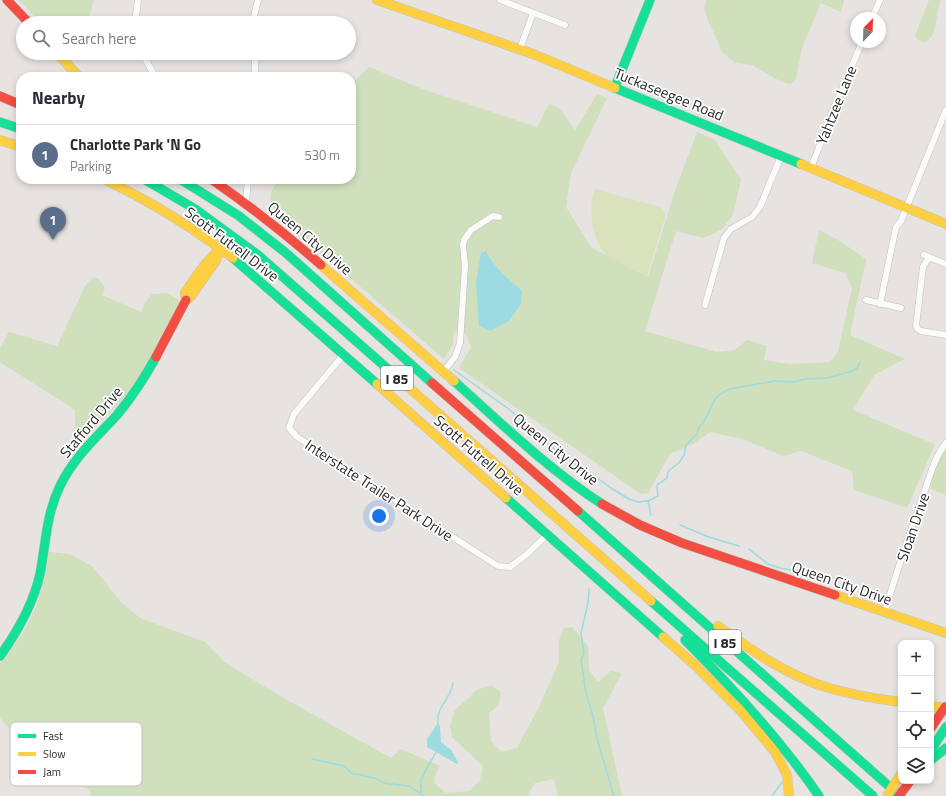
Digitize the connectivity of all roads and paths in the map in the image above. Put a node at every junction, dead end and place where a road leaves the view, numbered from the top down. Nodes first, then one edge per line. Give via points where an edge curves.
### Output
1 (7, 0) edge
2 (138, 0) edge
3 (258, 0) edge
4 (378, 0) edge
5 (500, 0) edge
6 (650, 0) edge
7 (880, 0) edge
8 (875, 12) edge
9 (533, 13) junction
10 (22, 16) edge
11 (136, 16) edge
12 (255, 16) edge
13 (565, 25) dead end
14 (859, 48) edge
15 (520, 49) junction
16 (63, 60) edge
17 (146, 60) edge
18 (255, 60) edge
19 (74, 72) edge
20 (153, 72) edge
21 (254, 72) edge
22 (615, 87) junction
23 (0, 96) edge
24 (0, 101) edge
25 (16, 104) edge
26 (16, 105) edge
27 (946, 110) edge
28 (0, 122) edge
29 (16, 127) edge
30 (0, 140) edge
31 (16, 145) edge
32 (781, 156) junction
33 (811, 168) junction
34 (114, 184) edge
35 (152, 184) edge
36 (188, 184) edge
37 (218, 184) edge
38 (248, 184) edge
39 (246, 203) junction
40 (906, 207) junction
41 (499, 217) dead end
42 (946, 224) edge
43 (221, 248) junction
44 (924, 255) dead end
45 (930, 258) junction
46 (946, 264) edge
47 (866, 300) dead end
48 (880, 304) junction
49 (705, 305) dead end
50 (901, 308) dead end
51 (946, 335) edge
52 (344, 354) junction
53 (443, 372) junction
54 (946, 443) edge
55 (548, 534) junction
56 (634, 561) junction
57 (640, 591) junction
58 (885, 612) junction
59 (946, 633) edge
60 (0, 656) edge
61 (898, 702) edge
62 (934, 706) edge
63 (946, 707) edge
64 (934, 724) edge
65 (946, 728) edge
66 (932, 748) edge
67 (946, 748) edge
68 (934, 758) edge
69 (898, 779) edge
70 (908, 784) edge
71 (789, 796) edge
72 (819, 796) edge
73 (872, 796) edge
74 (887, 796) edge
75 (899, 796) edge

1 - 10 main road
2 - 11 street
3 - 12 street
4 - 15 main road, Tuckaseegee Road
5 - 9 street
6 - 22 main road
7 - 8 street
9 - 13 street
9 - 15 street
14 - 33 street, Yahtzee Lane
15 - 22 main road, Tuckaseegee Road
16 - 19 main road
17 - 20 street
18 - 21 street
22 - 32 main road, Tuckaseegee Road
23 - 25 main road
24 - 26 main road
27 - 40 street
28 - 29 main road
30 - 31 main road
32 - 33 main road, Tuckaseegee Road
32 - 49 street via 760,207 752,217 730,229 724,238
33 - 40 main road, Tuckaseegee Road
34 - 43 main road, Scott Futrell Drive via 177,219
35 - 57 main road, I 85 via 195,209 258,254
36 - 56 main road, I 85 via 239,216 286,253
37 - 39 main road, Queen City Drive
38 - 39 street
39 - 53 main road, Queen City Drive via 286,234
40 - 42 main road, Tuckaseegee Road
40 - 48 street via 896,227
41 - 53 street via 493,216 475,227 464,240 465,266 460,343
43 - 52 main road, Scott Futrell Drive
43 - 60 main road, Stafford Drive via 209,258 185,293 186,300 139,386 65,475 48,520 35,594 20,626
44 - 45 street
45 - 46 street
45 - 51 street via 923,267 916,326 921,331
47 - 48 street
48 - 50 street
52 - 55 main road, Scott Futrell Drive
52 - 55 street, Interstate Trailer Park Drive via 294,414 289,428 297,437 498,566 510,567
53 - 58 main road, Queen City Drive via 560,473 589,495 629,519 696,548
54 - 58 street, Sloan Drive via 929,480
55 - 71 main road, Scott Futrell Drive via 695,665 740,710 781,761 787,775
56 - 61 main road via 729,634 782,667 828,687
56 - 75 main road, I 85
57 - 72 main road via 764,723
57 - 73 main road, I 85
58 - 59 main road, Queen City Drive
62 - 63 main road
63 - 64 main road
65 - 66 main road
67 - 68 main road
69 - 74 main road, bridge
70 - 75 main road, bridge

